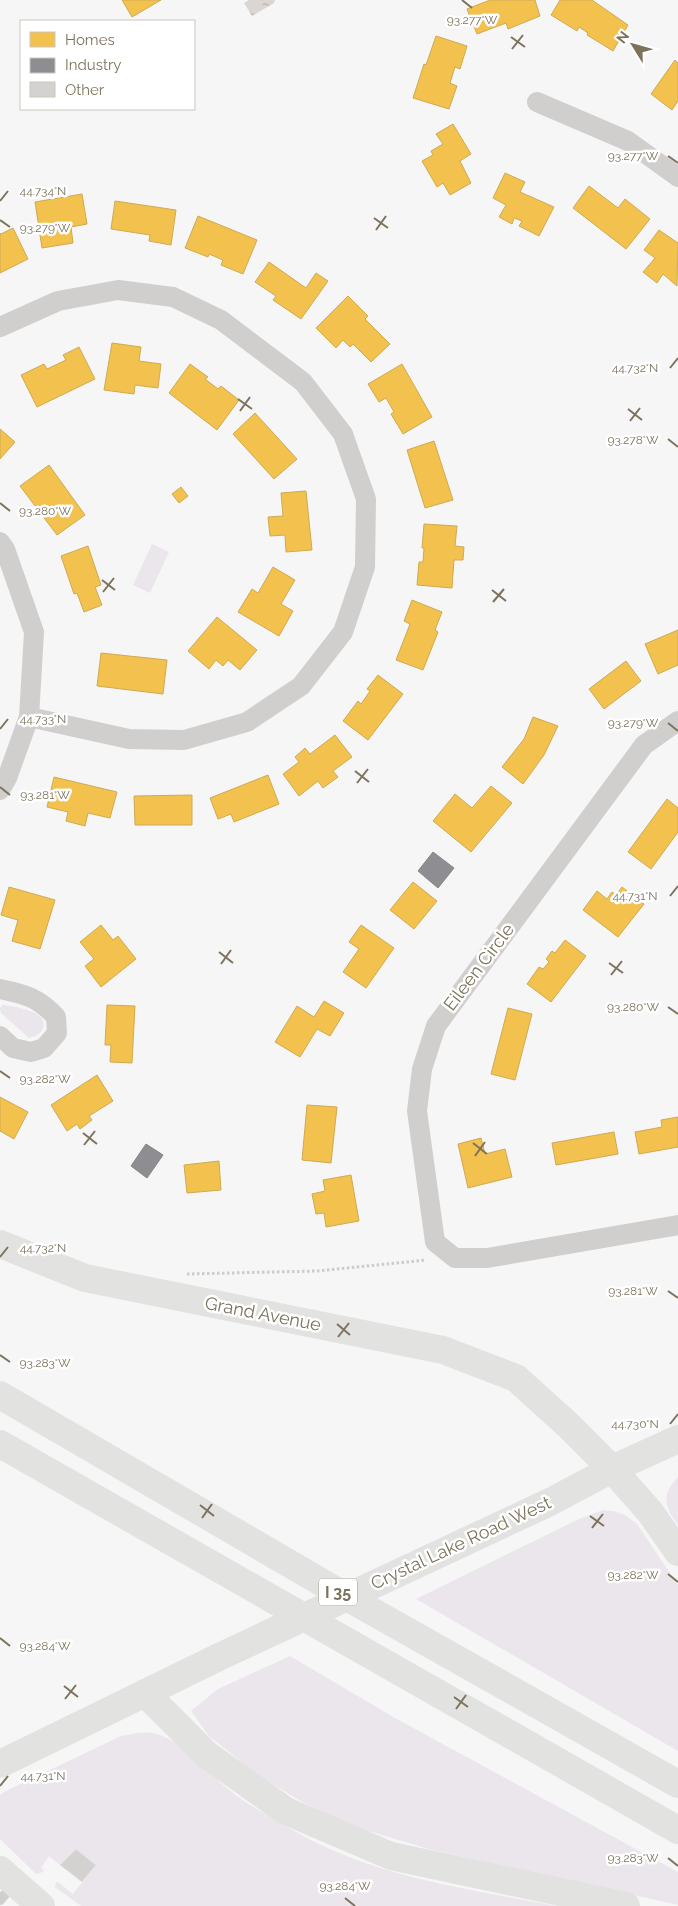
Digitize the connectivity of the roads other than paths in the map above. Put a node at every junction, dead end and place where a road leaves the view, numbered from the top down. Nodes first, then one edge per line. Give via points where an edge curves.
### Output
1 (537, 102) dead end
2 (678, 177) edge
3 (0, 327) edge
4 (0, 542) edge
5 (29, 717) junction
6 (678, 721) edge
7 (0, 790) edge
8 (0, 989) edge
9 (0, 1036) edge
10 (678, 1226) edge
11 (0, 1244) edge
12 (0, 1395) edge
13 (678, 1438) edge
14 (0, 1444) edge
15 (612, 1469) junction
16 (678, 1552) edge
17 (145, 1693) junction
18 (0, 1764) edge
19 (678, 1784) edge
20 (678, 1830) edge
21 (5, 1884) edge
22 (41, 1906) edge
23 (626, 1906) edge

1 - 2 street via 628,141
3 - 5 street via 58,301 118,290 173,297 221,320 303,382 343,434 366,499 365,567 343,632 301,686 247,722 184,740 129,738
4 - 5 street via 34,632
5 - 7 street
6 - 10 street, Eileen Circle via 644,745 436,1026 422,1069 417,1111 435,1242 451,1255 487,1258
8 - 9 street via 21,993 44,1004 56,1017 57,1032 44,1048 31,1052 13,1048
11 - 15 main road, Grand Avenue via 85,1278 443,1350 516,1378
12 - 19 main road, I 35 via 343,1595
13 - 15 main road, Crystal Lake Road West
14 - 20 main road, I 35
15 - 16 main road, Grand Avenue via 650,1512
15 - 17 main road, Crystal Lake Road West via 550,1502
17 - 18 main road, Crystal Lake Road West
17 - 23 main road via 207,1755 286,1811 391,1856
21 - 22 main road

